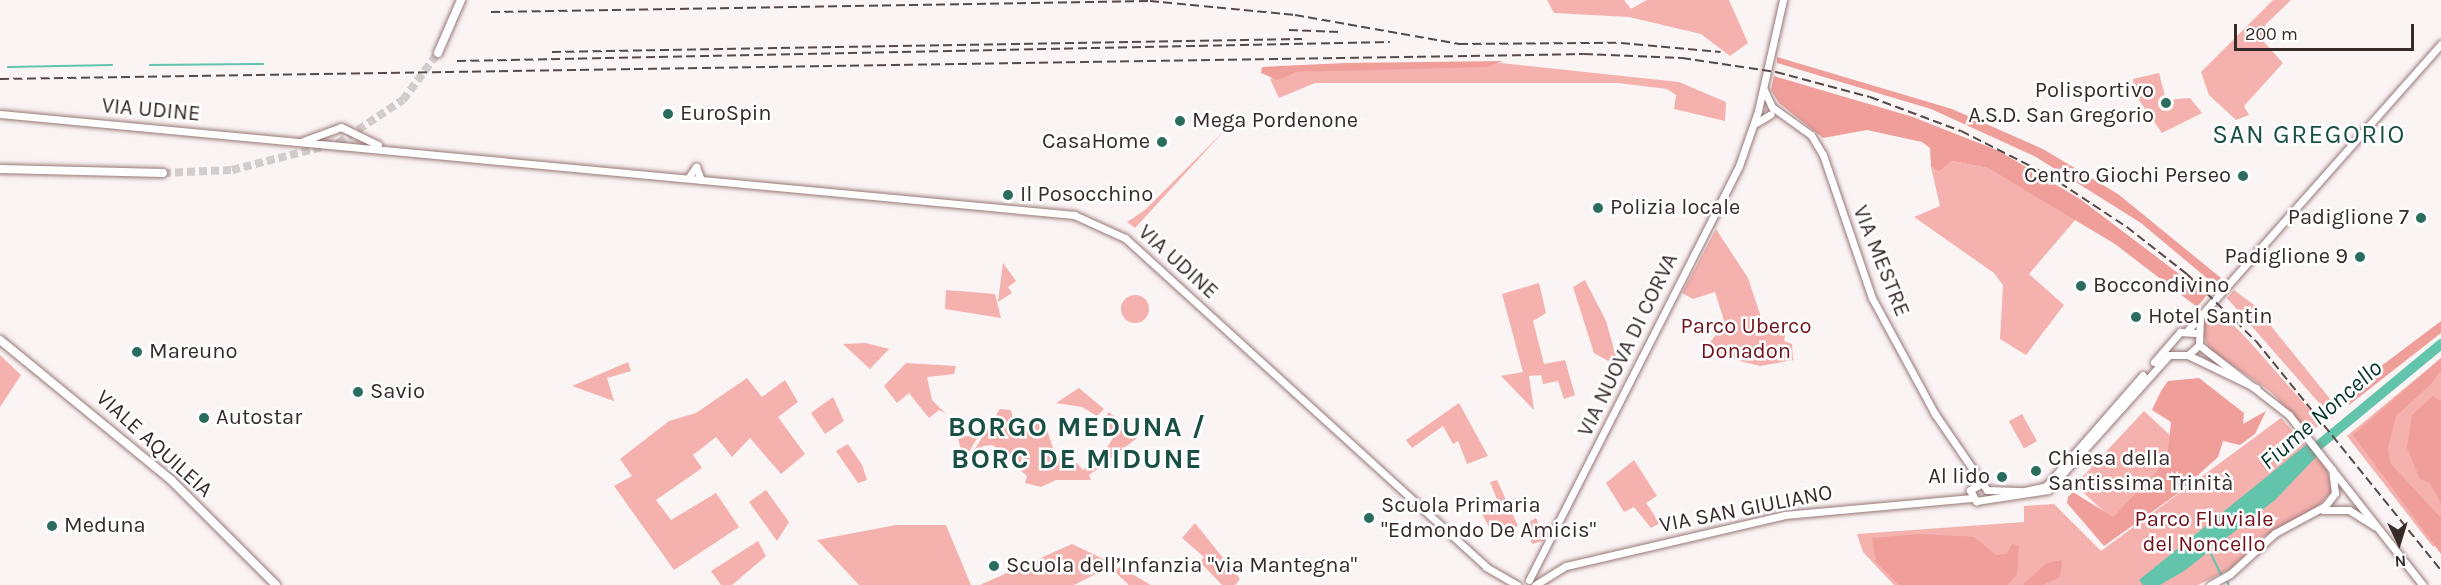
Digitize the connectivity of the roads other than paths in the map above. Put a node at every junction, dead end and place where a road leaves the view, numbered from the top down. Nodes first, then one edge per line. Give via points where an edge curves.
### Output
1 (460, 0) edge
2 (1783, 0) edge
3 (2441, 44) edge
4 (438, 53) tunnel mouth
5 (1763, 88) junction
6 (1761, 100) junction
7 (0, 114) edge
8 (1771, 114) junction
9 (1784, 117) junction
10 (1755, 124) junction
11 (331, 135) junction
12 (354, 136) junction
13 (298, 142) junction
14 (333, 146) junction
15 (352, 146) junction
16 (389, 149) junction
17 (0, 169) edge
18 (163, 173) tunnel mouth
19 (688, 176) junction
20 (701, 176) junction
21 (2202, 310) junction
22 (2188, 330) junction
23 (2196, 333) junction
24 (0, 338) edge
25 (2174, 341) junction
26 (0, 345) edge
27 (2199, 345) junction
28 (2179, 352) junction
29 (2188, 355) junction
30 (27, 358) junction
31 (2256, 388) junction
32 (1961, 457) junction
33 (2329, 463) junction
34 (1972, 486) junction
35 (1984, 490) junction
36 (1971, 498) junction
37 (2320, 510) junction
38 (2382, 532) junction
39 (1533, 584) edge
40 (276, 585) edge
41 (1517, 585) edge
42 (2210, 585) edge
43 (2423, 585) edge

1 - 4 main road
2 - 5 main road, VIA NUOVA DI CORVA
3 - 21 main road
5 - 6 main road, VIA NUOVA DI CORVA
5 - 9 main road, VIA MESTRE via 1772,107
6 - 8 main road
6 - 10 main road, VIA NUOVA DI CORVA
7 - 13 main road, VIA UDINE
8 - 9 main road, VIA MESTRE
8 - 10 main road
9 - 32 main road, VIA MESTRE via 1811,135 1823,155 1872,298
10 - 39 main road, VIA NUOVA DI CORVA via 1739,166
11 - 12 main road via 341,127
11 - 13 main road
11 - 14 main road
12 - 15 main road
12 - 16 main road
13 - 14 main road, VIA UDINE
14 - 15 main road, VIA UDINE
15 - 16 main road, VIA UDINE
16 - 19 main road
17 - 18 main road
19 - 20 main road
19 - 20 main road via 696,167
20 - 41 main road, VIA UDINE via 1054,212 1099,224 1125,238 1486,567
21 - 22 main road
21 - 23 main road
22 - 23 main road
22 - 25 main road
23 - 27 main road
24 - 30 main road
25 - 28 main road
25 - 35 main road via 2046,486 2025,491
26 - 30 main road
27 - 29 main road
27 - 31 main road
28 - 29 main road
28 - 35 main road via 2162,360 2048,490
29 - 31 main road
30 - 40 main road, VIALE AQUILEIA via 172,481
31 - 33 main road via 2295,422
32 - 34 main road, VIA MESTRE
32 - 35 main road, VIA MESTRE
33 - 37 main road via 2335,493
33 - 38 main road
34 - 35 main road
34 - 36 main road
35 - 36 main road, VIA SAN GIULIANO
36 - 39 main road, VIA SAN GIULIANO via 1785,515 1566,566
37 - 38 main road via 2355,512
37 - 42 main road via 2275,533 2226,577
38 - 43 main road
39 - 41 main road, VIA UDINE

